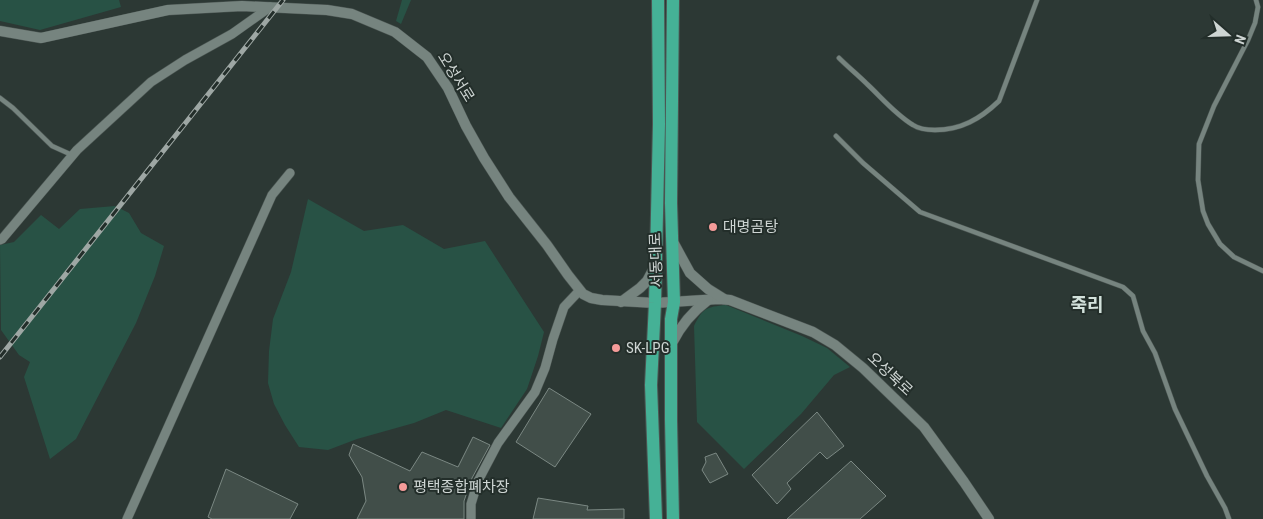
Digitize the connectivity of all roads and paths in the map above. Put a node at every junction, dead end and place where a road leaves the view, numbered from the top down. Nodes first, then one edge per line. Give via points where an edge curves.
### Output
1 (658, 0) edge
2 (673, 0) edge
3 (1036, 0) edge
4 (1256, 0) edge
5 (270, 7) junction
6 (0, 31) edge
7 (839, 58) dead end
8 (0, 98) edge
9 (836, 136) dead end
10 (72, 155) junction
11 (290, 173) dead end
12 (672, 238) junction
13 (0, 240) edge
14 (656, 265) junction
15 (1263, 271) edge
16 (580, 290) junction
17 (708, 300) junction
18 (727, 300) junction
19 (621, 302) junction
20 (674, 302) junction
21 (655, 303) junction
22 (671, 344) junction
23 (126, 519) edge
24 (472, 519) edge
25 (656, 519) edge
26 (673, 519) edge
27 (988, 519) edge
28 (1229, 519) edge

1 - 14 main road, 서동대로
2 - 12 main road, 서동대로
3 - 7 lane via 999,101 962,127 924,130 914,126
4 - 15 lane via 1258,7 1248,40 1214,106 1199,144 1198,180 1203,211 1220,244 1234,257
5 - 6 street, 오성서로 via 168,10 40,38
5 - 10 street via 232,34 151,82
5 - 16 street, 오성서로 via 352,14 395,32 427,57 509,197
8 - 10 lane via 52,146
9 - 28 lane via 920,212 1123,287 1134,296 1143,330 1175,409
10 - 13 street
11 - 23 street via 272,195
12 - 18 street via 690,273 708,290
12 - 20 main road, 서동대로
14 - 19 street via 647,281
14 - 21 main road, 서동대로
16 - 19 street, 오성서로 via 591,298
16 - 24 street via 564,307 535,392 498,443 478,481 471,504
17 - 18 street, 오성서로
17 - 20 street, 오성서로
17 - 22 street via 693,312
18 - 27 street, 오성북로 via 813,332 863,368 924,427
19 - 21 street, 오성서로
20 - 21 street, 오성서로
20 - 22 main road, 서동대로
21 - 25 main road, 서동대로 via 651,385
22 - 26 main road, 서동대로

